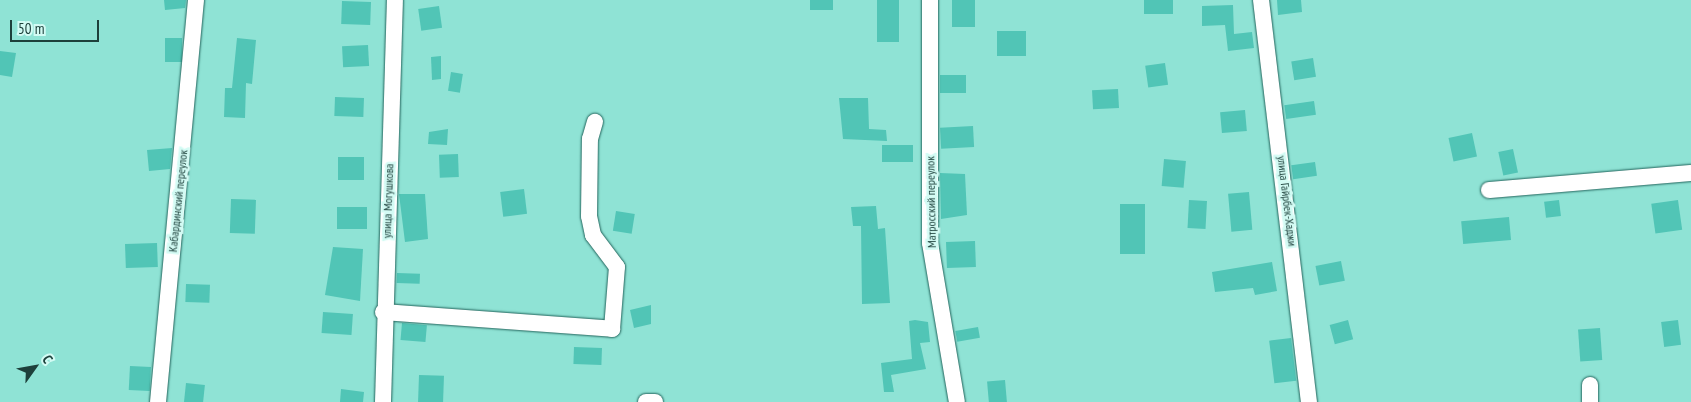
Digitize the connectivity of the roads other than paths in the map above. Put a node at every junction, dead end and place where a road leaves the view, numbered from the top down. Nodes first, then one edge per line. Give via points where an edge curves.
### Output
1 (196, 0) edge
2 (395, 0) edge
3 (930, 0) edge
4 (1260, 0) edge
5 (596, 122) dead end
6 (1691, 173) edge
7 (1489, 190) dead end
8 (383, 312) junction
9 (1590, 385) dead end
10 (158, 402) edge
11 (383, 402) edge
12 (646, 402) edge
13 (655, 402) edge
14 (957, 402) edge
15 (1309, 402) edge
16 (1590, 402) edge

1 - 10 street, Кабардинский переулок
2 - 8 street, улица Могушкова
3 - 14 street, Матросский переулок via 930,243
4 - 15 street, улица Гайрбек-Хаджи
5 - 8 street via 590,139 589,216 593,236 617,267 612,329
6 - 7 street
8 - 11 street, улица Могушкова
9 - 16 street
12 - 13 street

